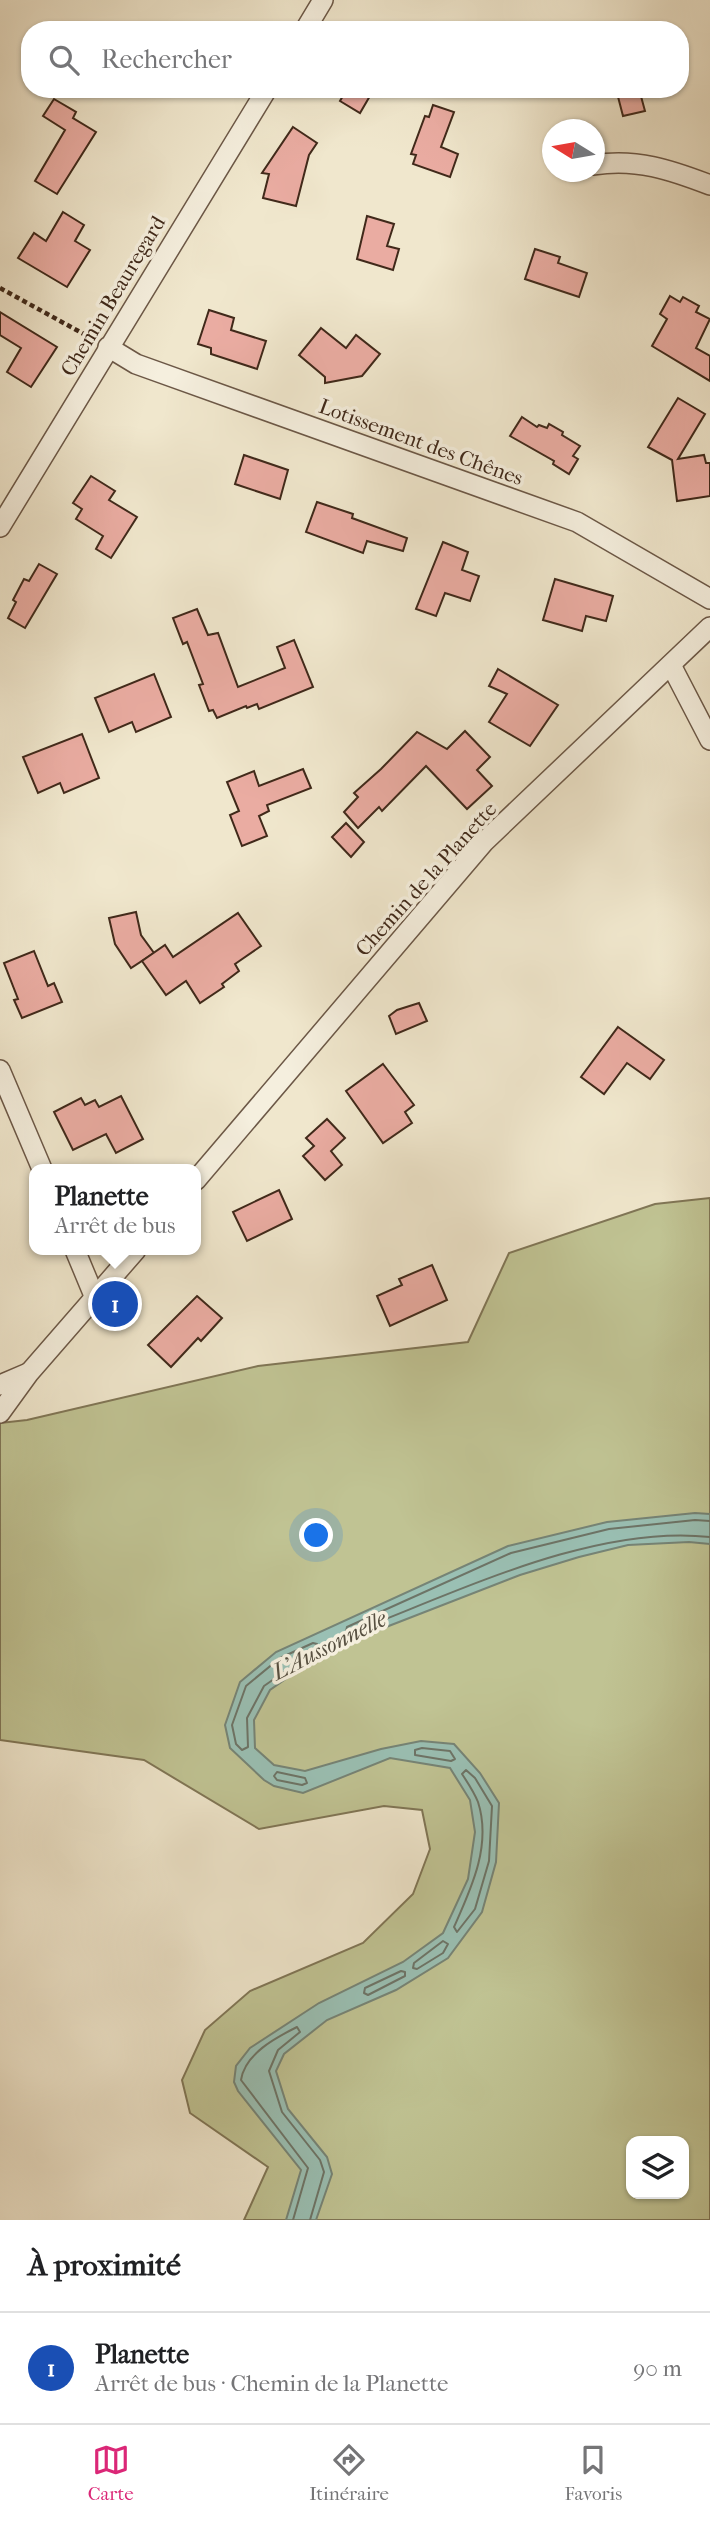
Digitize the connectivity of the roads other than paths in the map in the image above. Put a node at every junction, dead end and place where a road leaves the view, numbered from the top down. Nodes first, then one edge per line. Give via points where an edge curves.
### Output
1 (323, 0) edge
2 (310, 21) edge
3 (261, 98) edge
4 (605, 163) edge
5 (710, 185) edge
6 (108, 347) junction
7 (0, 527) edge
8 (710, 598) edge
9 (710, 627) edge
10 (671, 665) junction
11 (710, 740) edge
12 (0, 1070) edge
13 (39, 1164) edge
14 (201, 1173) edge
15 (77, 1255) edge
16 (132, 1255) edge
17 (95, 1298) junction
18 (29, 1373) junction
19 (0, 1385) edge
20 (0, 1413) edge

1 - 2 street
3 - 6 street, Chemin Beauregard
4 - 5 street via 655,166
6 - 7 street, Chemin Beauregard
6 - 8 street, Lotissement des Chênes via 136,364 577,522
9 - 10 street, Chemin de la Planette
10 - 11 street
10 - 14 street, Chemin de la Planette via 484,842
12 - 13 street
15 - 17 street
16 - 17 street
17 - 18 street
18 - 19 street
18 - 20 street

